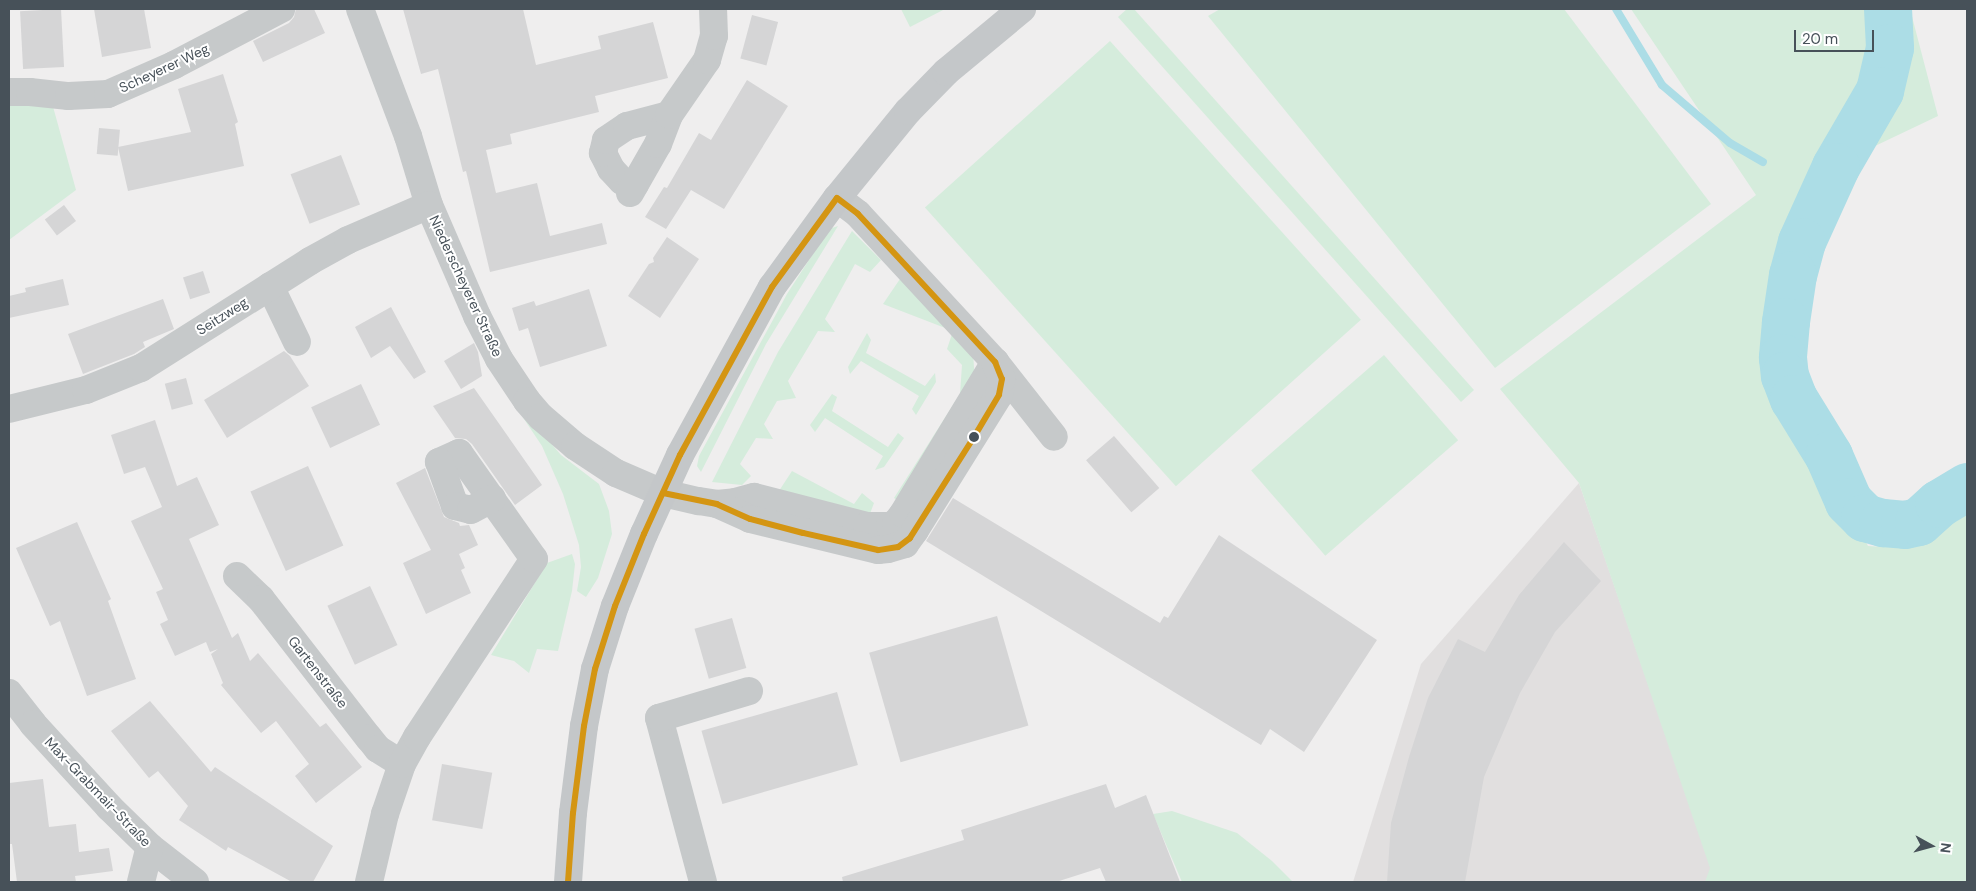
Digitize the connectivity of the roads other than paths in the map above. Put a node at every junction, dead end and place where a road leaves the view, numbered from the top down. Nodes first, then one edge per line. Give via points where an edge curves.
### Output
1 (281, 9) edge
2 (360, 9) edge
3 (714, 9) edge
4 (1022, 9) edge
5 (9, 92) edge
6 (669, 115) junction
7 (837, 198) junction
8 (429, 205) junction
9 (270, 286) junction
10 (297, 342) dead end
11 (995, 362) junction
12 (9, 409) edge
13 (1054, 438) dead end
14 (663, 493) junction
15 (492, 499) dead end
16 (237, 576) dead end
17 (749, 691) dead end
18 (9, 692) edge
19 (402, 764) junction
20 (150, 847) junction
21 (141, 882) edge
22 (195, 882) edge
23 (369, 882) edge
24 (568, 882) edge
25 (703, 882) edge

1 - 5 street, Scheyerer Weg via 174,65 108,94 69,96
2 - 8 street, Niederscheyerer Straße via 408,136
3 - 6 street via 714,36 707,60
4 - 7 main road via 946,72 908,111
6 - 6 street via 658,144 633,188 611,169 603,153 606,140 627,126
7 - 11 street via 858,214
7 - 14 main road via 772,287 680,455
8 - 9 street, Seitzweg via 348,240
8 - 14 street, Niederscheyerer Straße via 477,316 499,359 527,400 558,432 597,461 638,484
9 - 10 street
9 - 12 street, Seitzweg via 142,368 86,390
11 - 13 street
11 - 14 street, Niederscheyerer Straße via 1002,379 999,395 905,544 878,550 750,519 717,504
14 - 24 main road via 619,597 595,669 575,793
15 - 19 street via 534,559
16 - 19 street, Gartenstraße via 260,600 369,738
17 - 25 street via 659,718
18 - 20 street, Max-Grabmair-Straße via 71,766
19 - 23 street via 385,814
20 - 21 street
20 - 22 street, Max-Grabmair-Straße

